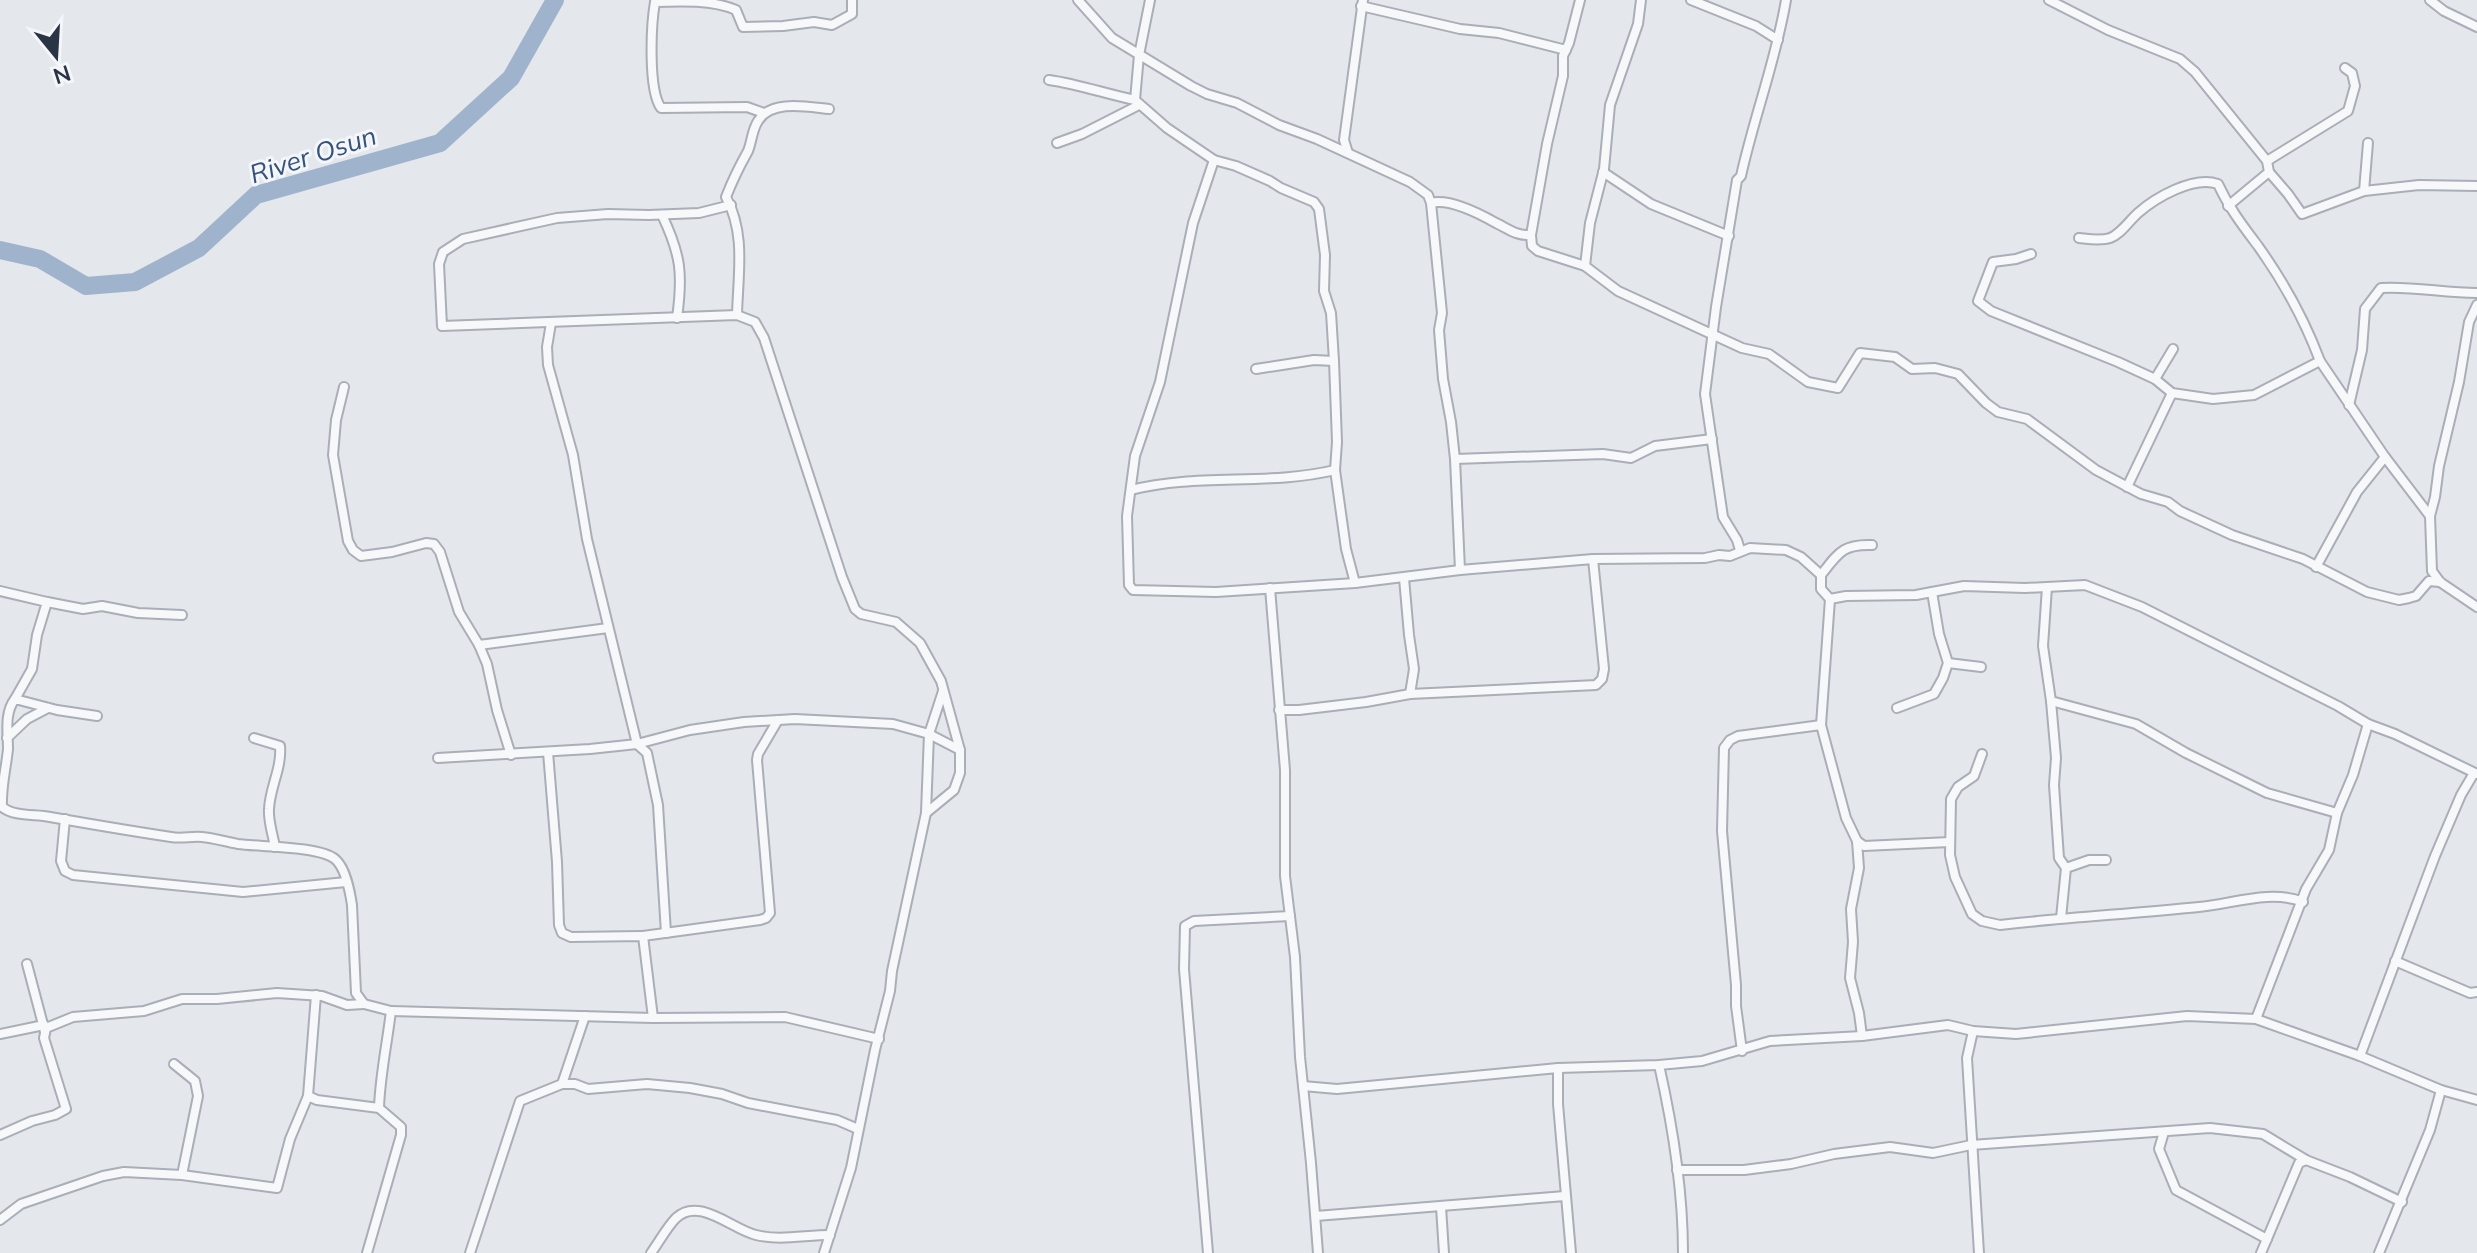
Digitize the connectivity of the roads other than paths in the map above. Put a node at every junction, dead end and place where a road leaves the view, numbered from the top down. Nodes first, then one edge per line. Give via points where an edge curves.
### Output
1 (852, 0) edge
2 (1078, 0) edge
3 (1150, 0) edge
4 (1580, 0) edge
5 (1638, 0) edge
6 (1691, 0) edge
7 (1786, 0) edge
8 (2049, 0) edge
9 (2430, 0) edge
10 (1362, 3) edge
11 (2477, 27) edge
12 (1778, 40) junction
13 (1566, 50) junction
14 (1139, 55) junction
15 (2345, 68) dead end
16 (1049, 80) dead end
17 (1137, 103) junction
18 (829, 109) dead end
19 (764, 113) junction
20 (1057, 143) dead end
21 (2368, 143) dead end
22 (1348, 153) junction
23 (1214, 160) junction
24 (2267, 161) junction
25 (1603, 172) junction
26 (2269, 172) junction
27 (2477, 186) edge
28 (2364, 191) junction
29 (1431, 203) junction
30 (731, 205) junction
31 (2228, 206) junction
32 (662, 215) junction
33 (1531, 235) junction
34 (1729, 236) junction
35 (2079, 238) dead end
36 (2031, 254) dead end
37 (1585, 266) junction
38 (2477, 293) edge
39 (2477, 305) edge
40 (737, 315) junction
41 (677, 318) junction
42 (551, 323) junction
43 (1712, 335) junction
44 (2173, 349) dead end
45 (1334, 361) junction
46 (2320, 361) junction
47 (1256, 369) dead end
48 (2155, 379) junction
49 (344, 387) dead end
50 (2172, 393) junction
51 (2349, 405) junction
52 (1712, 439) junction
53 (2385, 457) junction
54 (1455, 459) junction
55 (1335, 470) junction
56 (2127, 487) junction
57 (1131, 490) junction
58 (2430, 516) junction
59 (1872, 545) dead end
60 (1740, 550) junction
61 (1593, 559) junction
62 (2316, 567) junction
63 (1460, 570) junction
64 (1821, 575) junction
65 (1404, 578) junction
66 (2436, 579) junction
67 (1355, 583) junction
68 (2047, 587) junction
69 (1270, 588) junction
70 (0, 591) edge
71 (1932, 592) junction
72 (1830, 599) junction
73 (47, 602) junction
74 (2477, 607) edge
75 (182, 615) dead end
76 (608, 628) junction
77 (479, 645) junction
78 (1948, 663) junction
79 (1981, 667) dead end
80 (943, 690) junction
81 (1410, 694) junction
82 (0, 701) edge
83 (13, 701) junction
84 (2051, 701) junction
85 (50, 708) junction
86 (1897, 708) dead end
87 (1279, 710) junction
88 (97, 716) dead end
89 (778, 720) junction
90 (2368, 724) junction
91 (1821, 725) junction
92 (929, 734) junction
93 (7, 738) junction
94 (254, 738) dead end
95 (637, 744) junction
96 (960, 750) junction
97 (548, 752) junction
98 (1982, 754) dead end
99 (511, 755) junction
100 (438, 758) dead end
101 (2476, 774) edge
102 (1, 807) edge
103 (926, 813) junction
104 (2337, 813) junction
105 (65, 819) junction
106 (1857, 841) junction
107 (1950, 842) junction
108 (275, 847) junction
109 (2106, 860) dead end
110 (2066, 868) junction
111 (346, 882) junction
112 (2303, 902) junction
113 (1290, 916) junction
114 (2061, 918) junction
115 (666, 933) junction
116 (643, 936) junction
117 (2395, 961) junction
118 (27, 964) dead end
119 (2477, 992) edge
120 (316, 995) junction
121 (364, 1004) junction
122 (391, 1011) junction
123 (585, 1016) junction
124 (653, 1018) junction
125 (2256, 1019) junction
126 (44, 1028) junction
127 (1973, 1031) junction
128 (0, 1034) edge
129 (1862, 1036) junction
130 (879, 1039) junction
131 (1742, 1051) junction
132 (2360, 1056) junction
133 (174, 1064) dead end
134 (1659, 1065) junction
135 (1558, 1068) junction
136 (562, 1084) junction
137 (1303, 1086) junction
138 (2441, 1090) junction
139 (308, 1096) junction
140 (2477, 1100) edge
141 (379, 1108) junction
142 (858, 1129) junction
143 (2164, 1132) junction
144 (0, 1135) edge
145 (1971, 1145) junction
146 (2306, 1160) junction
147 (1677, 1170) junction
148 (182, 1175) junction
149 (1565, 1196) junction
150 (2402, 1202) junction
151 (1441, 1207) junction
152 (1316, 1216) junction
153 (0, 1220) edge
154 (830, 1235) junction
155 (2267, 1239) junction
156 (367, 1253) edge
157 (470, 1253) edge
158 (651, 1253) edge
159 (824, 1253) edge
160 (1208, 1253) edge
161 (1318, 1253) edge
162 (1444, 1253) edge
163 (1571, 1253) edge
164 (1683, 1253) edge
165 (1979, 1253) edge
166 (2261, 1253) edge
167 (2379, 1253) edge

1 - 19 street via 852,14 832,25 743,27 736,10 725,5 655,2 651,45 661,108 747,107
2 - 14 street via 1112,38
3 - 14 street
4 - 13 street
5 - 25 street via 1638,24 1610,105
6 - 12 street
7 - 12 street
8 - 24 street via 2180,59
9 - 11 street
10 - 13 street
10 - 22 street via 1344,140
12 - 34 street via 1737,180
13 - 33 street
14 - 17 street
14 - 22 street via 1207,94
15 - 24 street via 2355,86 2348,111
16 - 17 street
17 - 20 street
17 - 23 street
18 - 19 street via 782,107
19 - 30 street via 735,171 726,197
21 - 28 street
22 - 29 street via 1410,182
23 - 45 street via 1247,170 1319,209
23 - 57 street via 1183,261 1160,382 1135,456
24 - 26 street
25 - 34 street via 1651,204
25 - 37 street
26 - 28 street via 2302,214
26 - 31 street
27 - 28 street
29 - 33 street via 1446,202 1509,232
29 - 54 street via 1443,379
30 - 32 street
30 - 40 street via 740,239
31 - 35 street via 2218,184 2190,185 2149,204 2118,234
31 - 46 street via 2277,275
32 - 41 street via 675,243 682,281
32 - 42 street via 557,218 463,239 443,252 442,326
33 - 37 street via 1538,251
34 - 43 street
36 - 48 street via 1993,262 1978,301
37 - 43 street via 1618,291
38 - 51 street via 2381,288 2365,309
39 - 58 street via 2469,322
40 - 41 street
40 - 80 street via 755,322 764,338 855,609 896,622 920,643
41 - 42 street
42 - 76 street via 548,365 573,455
43 - 52 street via 1705,394
43 - 56 street via 1769,354 1808,382 1838,388 1860,353 1895,357 1912,369 1958,374 1998,412 2027,419
44 - 48 street
45 - 47 street
45 - 55 street
46 - 50 street via 2254,395 2213,399
46 - 51 street
48 - 50 street
49 - 77 street via 333,455 348,541 361,556 434,544 459,612
50 - 56 street
51 - 53 street
52 - 54 street via 1655,446 1631,458 1603,454
52 - 60 street via 1723,517
53 - 58 street
53 - 62 street via 2357,492
54 - 63 street
55 - 57 street
55 - 67 street
56 - 62 street
57 - 69 street via 1126,557 1133,590
58 - 66 street via 2430,565
59 - 64 street via 1852,545
60 - 61 street via 1705,558
60 - 64 street via 1786,550
61 - 63 street
61 - 81 street via 1604,669 1600,683
62 - 66 street via 2367,592 2399,600 2416,596
63 - 65 street
64 - 72 street via 1821,589
65 - 67 street
65 - 81 street via 1414,669
66 - 74 street
67 - 69 street
68 - 71 street via 1964,586
68 - 84 street via 2043,646
68 - 90 street via 2085,585 2142,607
69 - 87 street
70 - 73 street
71 - 72 street
71 - 78 street
72 - 91 street
73 - 75 street
73 - 83 street via 32,669
76 - 77 street
76 - 95 street
77 - 99 street
78 - 79 street
78 - 86 street via 1934,694
80 - 92 street
80 - 96 street
81 - 87 street
82 - 83 street
83 - 85 street
83 - 93 street
84 - 104 street via 2136,724 2267,793
84 - 110 street via 2059,858
85 - 88 street
85 - 93 street via 27,719
87 - 113 street
89 - 92 street via 893,724
89 - 95 street via 690,730
89 - 115 street via 757,760 770,913 760,920
90 - 101 street
90 - 104 street
91 - 106 street
91 - 131 street via 1738,736 1724,748 1722,831
92 - 96 street
92 - 103 street
93 - 102 street
94 - 108 street via 280,746 269,810
95 - 97 street
95 - 115 street via 647,753 658,805
96 - 103 street via 954,790
97 - 99 street
97 - 116 street via 562,933
98 - 107 street via 1974,776 1951,799
99 - 100 street
101 - 117 street via 2461,795
102 - 105 street
103 - 130 street
104 - 112 street via 2329,850
105 - 108 street via 174,838 199,836
105 - 111 street via 61,861 73,875 243,892
106 - 107 street via 1864,846
106 - 129 street via 1850,978
107 - 114 street via 1966,905 1982,921 2000,925
108 - 111 street via 327,854 337,860
109 - 110 street
110 - 114 street
111 - 121 street via 356,993
112 - 114 street via 2272,896
112 - 125 street
113 - 137 street
113 - 160 street via 1194,921 1185,926 1184,969
115 - 116 street
116 - 124 street
117 - 119 street
117 - 132 street
118 - 126 street
120 - 121 street
120 - 126 street via 182,999 133,1013 73,1017
120 - 139 street
121 - 122 street
122 - 123 street
122 - 141 street
123 - 124 street
123 - 136 street
124 - 130 street via 785,1017
125 - 127 street via 2187,1016 2016,1034
125 - 132 street
126 - 128 street
126 - 144 street via 66,1109
127 - 129 street via 1948,1025
127 - 145 street via 1967,1058
129 - 131 street via 1770,1041
130 - 142 street
131 - 134 street
132 - 138 street
133 - 148 street via 195,1081 198,1096
134 - 135 street
134 - 147 street
135 - 137 street via 1337,1089
135 - 149 street
136 - 142 street via 588,1089 647,1084 690,1088
136 - 157 street via 520,1101
137 - 152 street
138 - 140 street
138 - 150 street
139 - 141 street
139 - 148 street via 277,1188
141 - 156 street via 397,1122 401,1135
142 - 154 street
143 - 145 street
143 - 146 street via 2210,1128 2263,1134
143 - 155 street via 2159,1149 2176,1190
145 - 147 street via 1933,1153 1890,1147 1744,1170
145 - 165 street
146 - 150 street
146 - 155 street via 2299,1163
147 - 164 street
148 - 153 street via 103,1176 21,1204
149 - 151 street
149 - 163 street
150 - 167 street
151 - 152 street
151 - 162 street
152 - 161 street
154 - 158 street via 769,1238 708,1212 687,1212 677,1216
154 - 159 street
155 - 166 street

